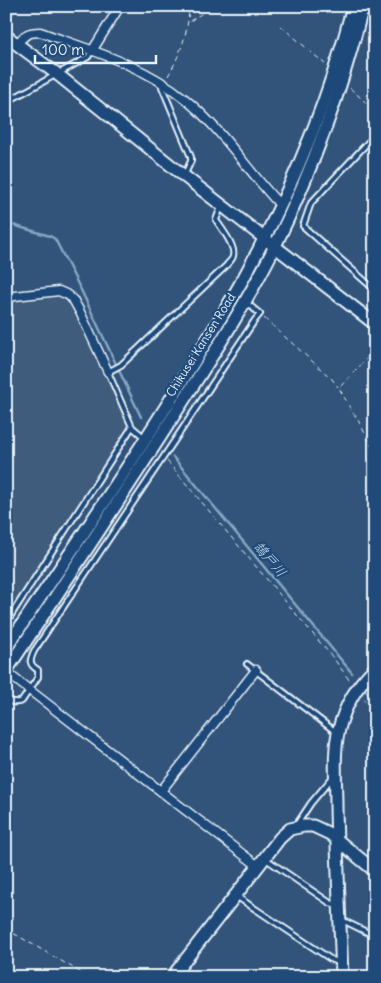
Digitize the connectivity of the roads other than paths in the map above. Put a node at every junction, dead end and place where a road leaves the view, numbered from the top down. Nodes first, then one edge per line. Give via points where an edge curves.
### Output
1 (120, 6) edge
2 (353, 6) edge
3 (363, 6) edge
4 (6, 36) edge
5 (17, 44) junction
6 (92, 51) junction
7 (57, 74) junction
8 (164, 83) junction
9 (6, 100) edge
10 (375, 135) edge
11 (184, 176) junction
12 (221, 205) junction
13 (280, 205) junction
14 (264, 238) junction
15 (275, 247) junction
16 (375, 290) edge
17 (6, 297) edge
18 (245, 301) junction
19 (375, 324) edge
20 (108, 372) junction
21 (132, 427) junction
22 (150, 444) junction
23 (163, 457) junction
24 (6, 623) edge
25 (6, 648) edge
26 (247, 664) dead end
27 (375, 668) edge
28 (256, 670) junction
29 (6, 672) edge
30 (29, 690) junction
31 (6, 701) edge
32 (338, 732) junction
33 (336, 775) junction
34 (161, 791) junction
35 (294, 828) junction
36 (337, 841) junction
37 (261, 862) junction
38 (375, 870) edge
39 (236, 896) junction
40 (339, 905) junction
41 (340, 919) junction
42 (375, 936) edge
43 (341, 962) junction
44 (172, 977) edge
45 (342, 977) edge

1 - 6 street
2 - 13 street, Chikusei Kansen Road via 310,137
3 - 15 street, Chikusei Kansen Road via 318,151
4 - 5 street
5 - 6 street via 31,32 40,32
5 - 7 street
6 - 7 lane
6 - 8 street
7 - 9 lane
7 - 11 street
8 - 11 lane via 162,87 191,157
8 - 13 street via 203,116
10 - 16 lane via 311,203 303,226
11 - 12 street
12 - 14 street
12 - 20 lane via 216,220 231,243 233,256 121,365
13 - 14 street, Chikusei Kansen Road
14 - 15 street
14 - 22 street, Chikusei Kansen Road
15 - 18 street, Chikusei Kansen Road
15 - 19 street
17 - 20 street via 59,291 68,295 80,312
18 - 22 street, Chikusei Kansen Road
18 - 23 lane via 260,314
20 - 21 lane
21 - 22 lane
21 - 24 lane
22 - 23 lane
22 - 25 street, Chikusei Kansen Road
22 - 29 street, Chikusei Kansen Road
23 - 30 lane via 34,651 31,663 38,670 38,677
26 - 28 lane
27 - 32 street via 356,689
28 - 32 lane
28 - 34 street
29 - 30 street
30 - 31 lane via 18,703
30 - 34 street
32 - 33 street
33 - 35 lane
33 - 36 street
34 - 37 street
35 - 36 street via 313,826
35 - 37 street via 280,838
36 - 38 street
36 - 40 street
37 - 39 street
37 - 40 lane via 330,903
39 - 43 lane via 332,960
39 - 44 street
40 - 41 street
41 - 42 lane
41 - 43 street
43 - 45 street

